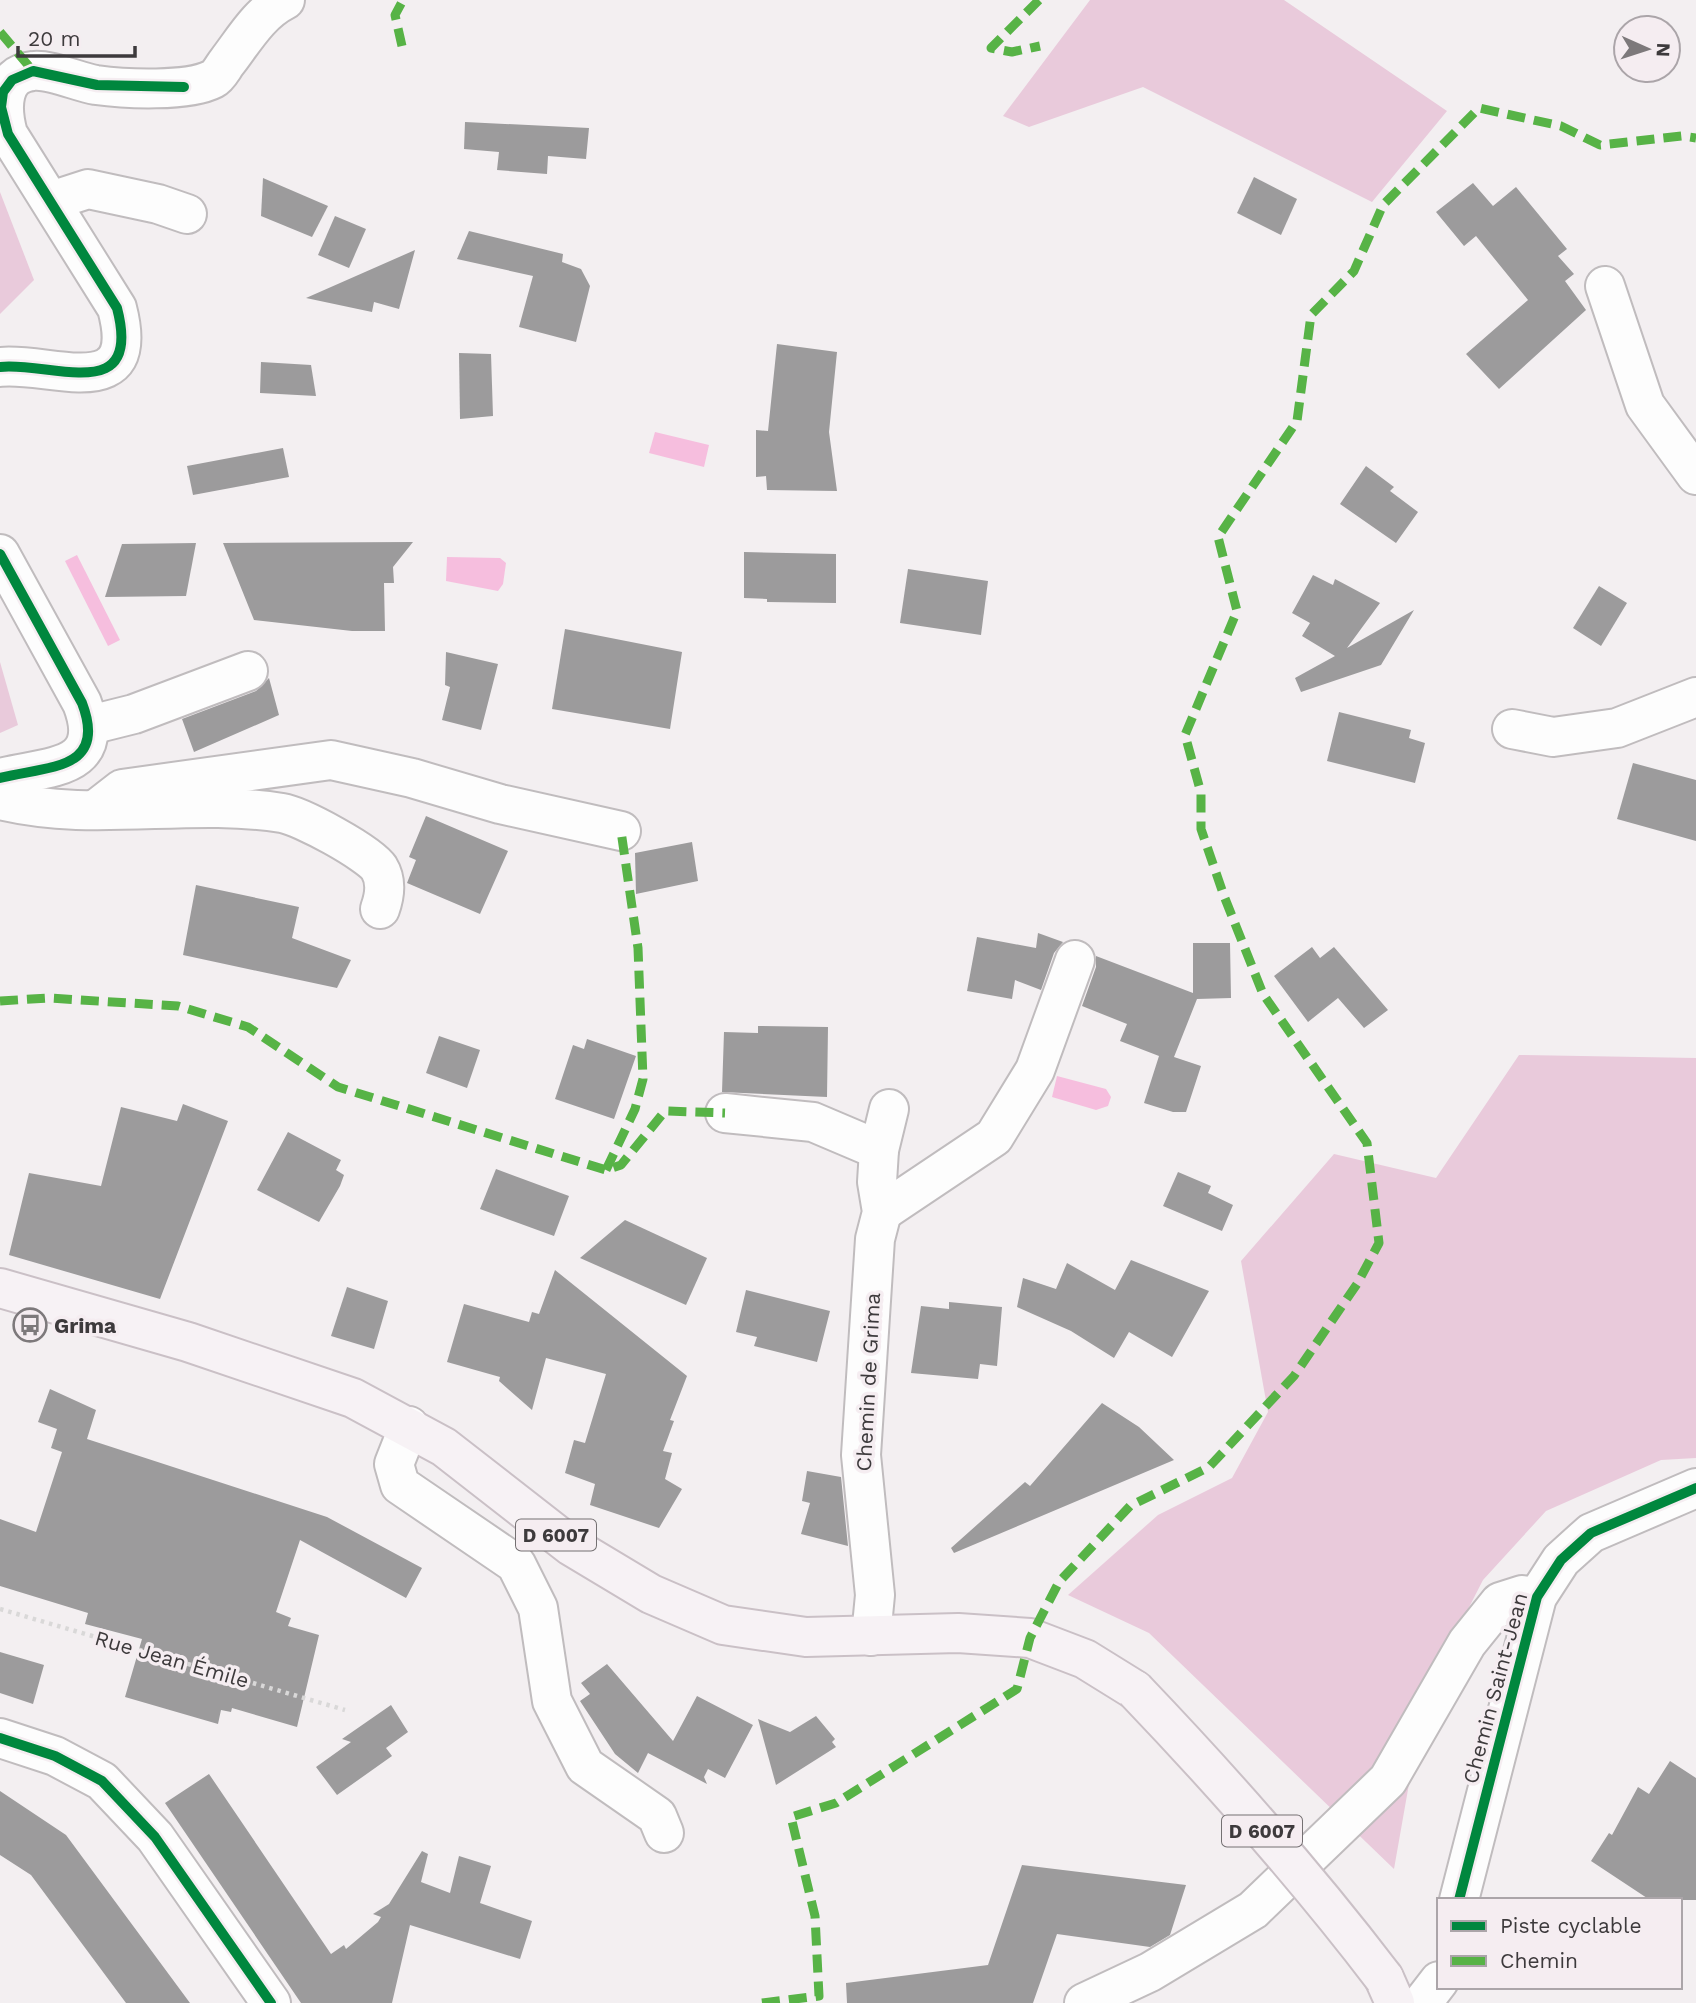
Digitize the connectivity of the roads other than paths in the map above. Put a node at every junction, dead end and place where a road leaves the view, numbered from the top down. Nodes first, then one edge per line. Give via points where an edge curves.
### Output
1 (285, 0) edge
2 (51, 201) junction
3 (187, 214) dead end
4 (1605, 286) dead end
5 (0, 368) edge
6 (1696, 475) edge
7 (0, 554) edge
8 (248, 671) dead end
9 (1696, 697) edge
10 (90, 725) junction
11 (1512, 729) dead end
12 (0, 778) edge
13 (0, 800) edge
14 (95, 810) junction
15 (621, 831) dead end
16 (380, 909) dead end
17 (1075, 960) dead end
18 (889, 1109) dead end
19 (726, 1113) dead end
20 (879, 1150) junction
21 (882, 1212) junction
22 (0, 1288) edge
23 (409, 1426) junction
24 (1696, 1488) edge
25 (1537, 1597) junction
26 (871, 1636) junction
27 (0, 1738) edge
28 (664, 1833) dead end
29 (1460, 1898) edge
30 (1437, 1984) edge
31 (1389, 1990) edge
32 (271, 2003) edge
33 (1084, 2003) edge
34 (1422, 2003) edge

1 - 2 street via 272,6 253,27 215,78 184,87 97,85 33,71 12,80 3,92 1,107 8,134
2 - 3 street via 88,189
2 - 5 street via 117,308 123,333 121,349 109,365 79,375
4 - 6 street via 1645,405
7 - 10 street
8 - 10 street via 134,714
9 - 11 street via 1618,728 1553,737
10 - 12 street via 86,748 72,762
13 - 14 street via 35,809
14 - 15 street via 122,789 331,760
14 - 16 street via 286,813 324,829 379,867 386,892
17 - 21 street via 1035,1070 994,1137
18 - 20 street, Chemin de Grima
19 - 20 street via 813,1122
20 - 21 street, Chemin de Grima via 877,1182
21 - 26 street, Chemin de Grima via 875,1240 861,1455 876,1595
22 - 23 main road, D 6007 via 309,1381
23 - 26 main road, D 6007 via 444,1447 571,1546 650,1594 723,1625 806,1637
23 - 28 street via 394,1464 400,1485 516,1564 538,1608 552,1701 585,1766 657,1816
24 - 25 street, Chemin Saint-Jean via 1591,1532 1561,1560
25 - 29 street, Chemin Saint-Jean
25 - 33 street, Chemin Saint-Jean via 1522,1595 1500,1602 1467,1643 1388,1780 1253,1910 1150,1972
26 - 31 main road, D 6007, bridge via 958,1633 1030,1638 1085,1659 1135,1690 1348,1930
27 - 32 street via 55,1755 103,1781 155,1837
30 - 34 street

